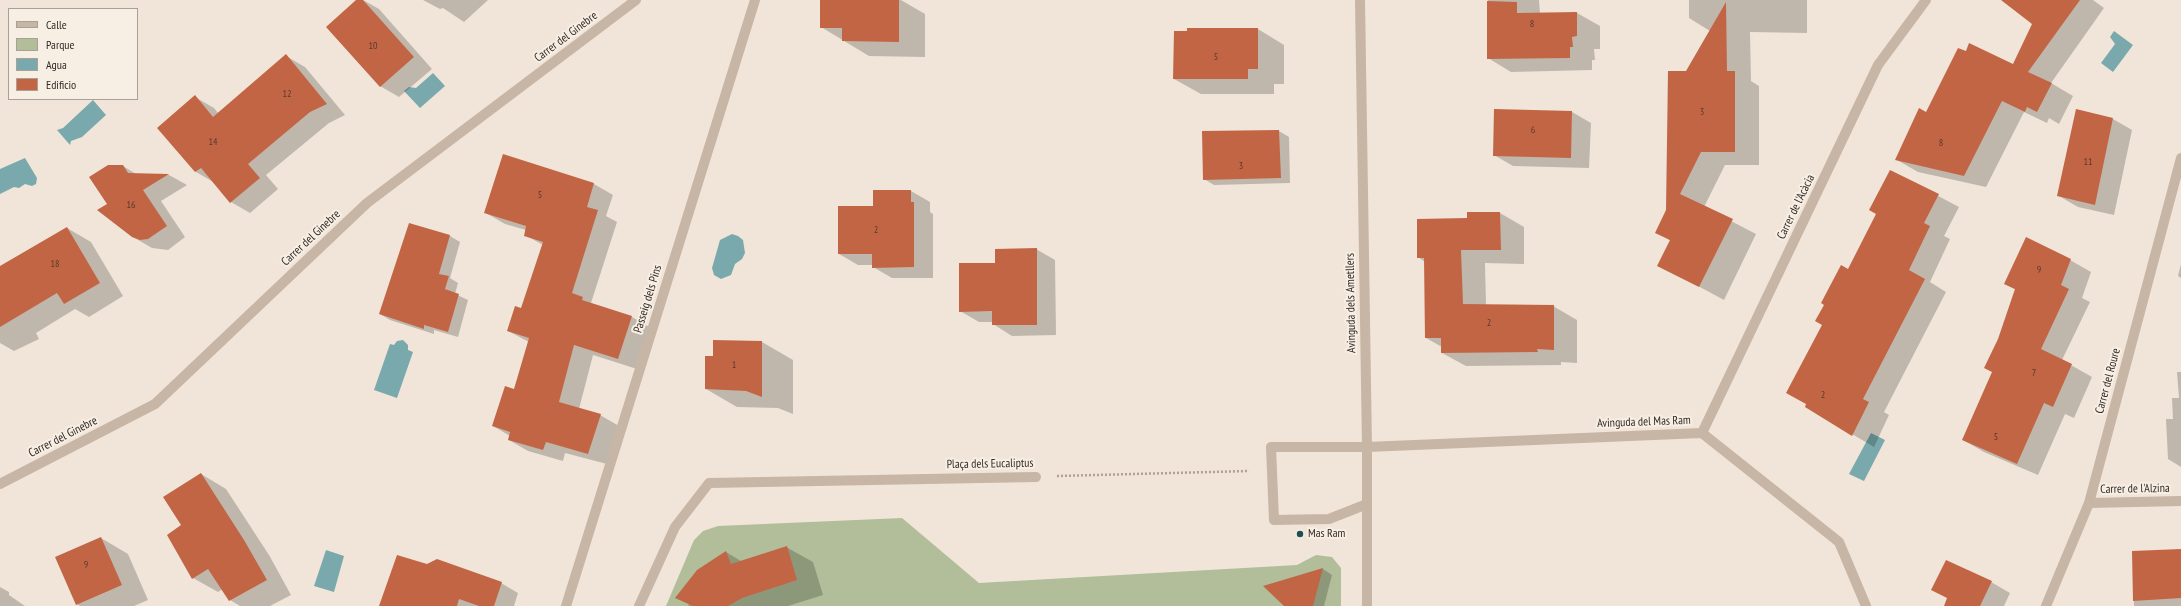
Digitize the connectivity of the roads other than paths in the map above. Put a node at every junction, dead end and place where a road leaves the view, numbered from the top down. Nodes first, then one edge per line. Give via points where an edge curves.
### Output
1 (636, 0) edge
2 (755, 0) edge
3 (1360, 0) edge
4 (1926, 0) edge
5 (2181, 158) edge
6 (1702, 433) junction
7 (1367, 447) junction
8 (1036, 477) road end
9 (0, 484) edge
10 (2181, 501) edge
11 (2089, 503) junction
12 (1367, 504) junction
13 (566, 606) edge
14 (639, 606) edge
15 (1367, 606) edge
16 (1866, 606) edge
17 (2046, 606) edge

1 - 9 street, Carrer del Ginebre via 368,203 155,404
2 - 13 street, Passeig dels Pins
3 - 7 street, Avinguda dels Ametllers
4 - 6 street, Carrer de l'Acàcia via 1878,65
5 - 11 street, Carrer del Roure
6 - 7 street, Avinguda del Mas Ram
6 - 16 street, Avinguda del Mas Ram via 1840,542
7 - 12 street, Avinguda dels Ametllers
7 - 12 street, Avinguda del Mas Ram via 1271,447 1274,520 1329,519
8 - 14 street, Plaça dels Eucaliptus via 709,483 675,527
10 - 11 street, Carrer de l'Alzina
11 - 17 street, Carrer del Roure
12 - 15 street, Avinguda dels Ametllers

